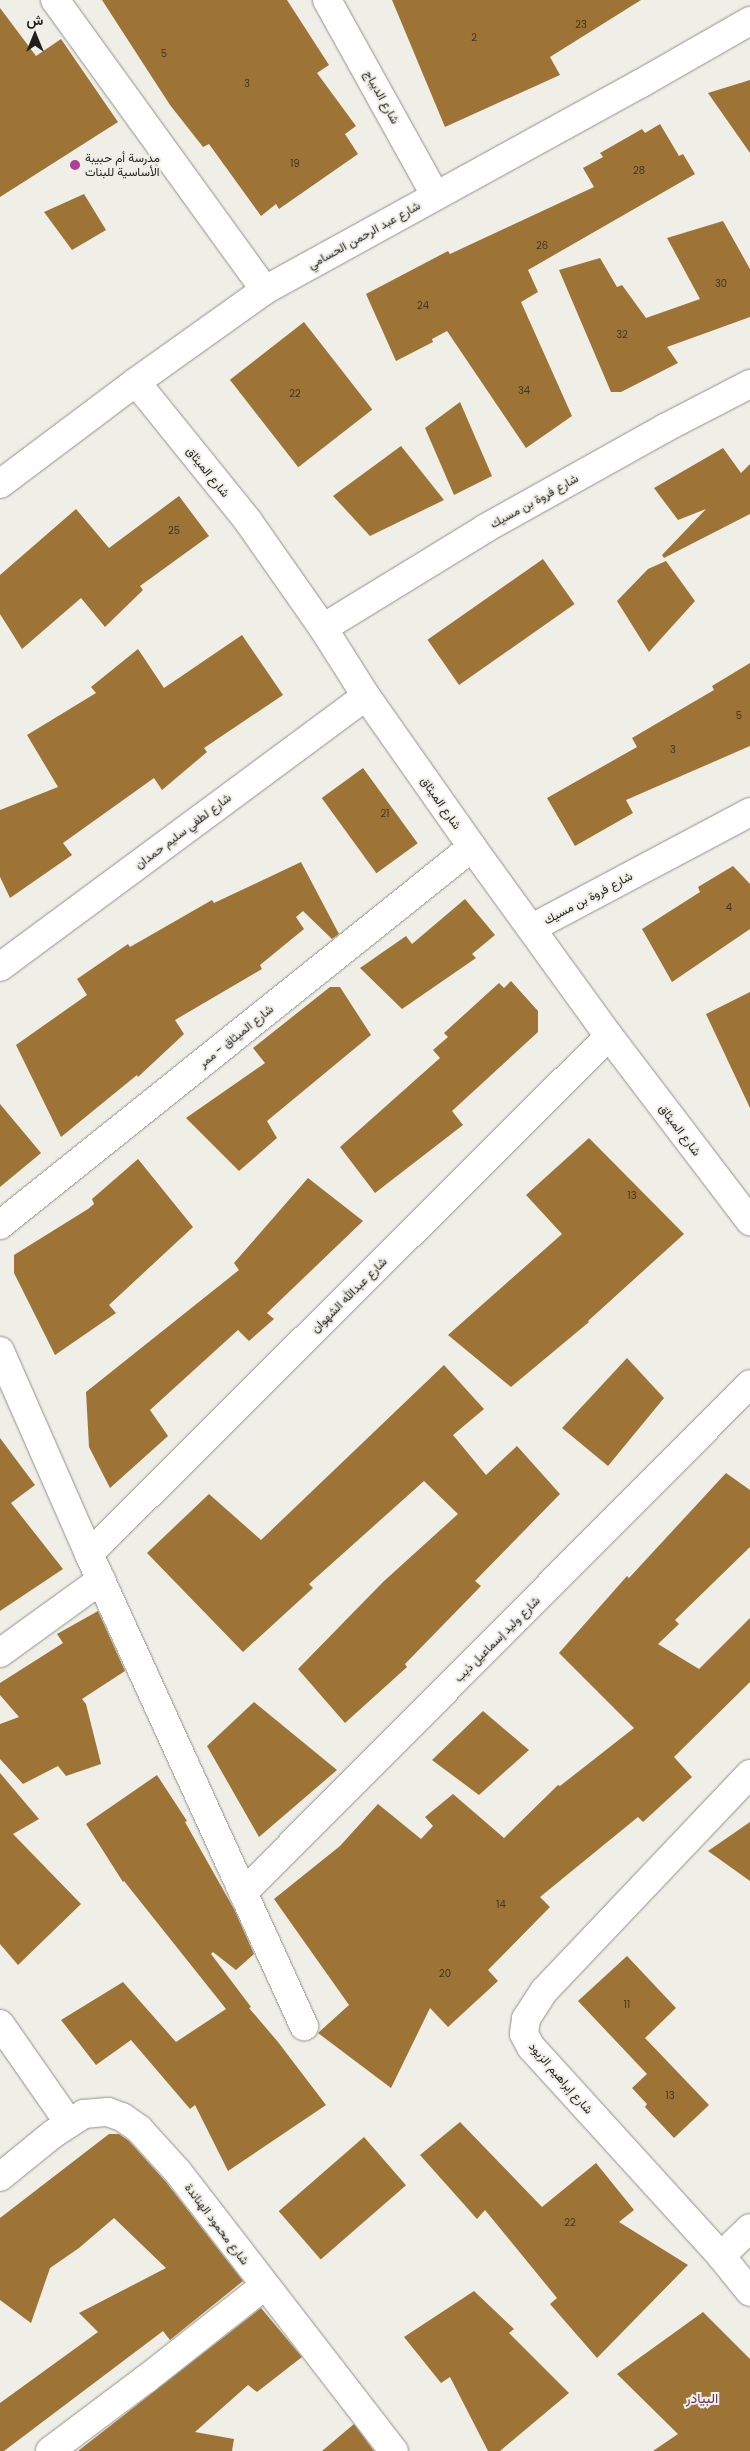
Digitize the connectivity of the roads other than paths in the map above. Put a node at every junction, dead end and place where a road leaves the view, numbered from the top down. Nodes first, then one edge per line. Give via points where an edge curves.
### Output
1 (55, 0) edge
2 (326, 0) edge
3 (750, 21) edge
4 (435, 195) junction
5 (265, 290) junction
6 (136, 382) junction
7 (750, 384) edge
8 (0, 484) edge
9 (324, 628) junction
10 (366, 696) junction
11 (750, 812) edge
12 (472, 847) junction
13 (532, 928) junction
14 (0, 967) edge
15 (609, 1036) junction
16 (750, 1221) edge
17 (0, 1224) edge
18 (0, 1351) edge
19 (750, 1384) edge
20 (88, 1554) junction
21 (101, 1580) junction
22 (0, 1653) edge
23 (750, 1774) edge
24 (243, 1893) junction
25 (0, 2024) edge
26 (304, 2026) dead end
27 (69, 2123) junction
28 (0, 2178) edge
29 (750, 2228) edge
30 (721, 2256) junction
31 (264, 2286) junction
32 (750, 2292) edge
33 (50, 2451) edge
34 (394, 2451) edge

1 - 5 street
2 - 4 street, شارع الديباج
3 - 4 street, شارع عبد الرحمن الحسامي
4 - 5 street, شارع عبد الرحمن الحسامي
5 - 6 street, شارع عبد الرحمن الحسامي
6 - 8 street, شارع عبد الرحمن الحسامي
6 - 9 street, شارع الميثاق via 248,521
7 - 9 street, شارع فروة بن مسيك via 486,528
9 - 10 street, شارع الميثاق
10 - 12 street, شارع الميثاق
10 - 14 street, شارع لطفي سليم حمدان
11 - 13 street, شارع فروة بن مسيك
12 - 13 street, شارع الميثاق
12 - 17 street, شارع الميثاق - ممر
13 - 15 street, شارع الميثاق
15 - 16 street, شارع الميثاق
15 - 20 street, شارع عبدالله الشهوان
18 - 20 street
19 - 24 street, شارع وليد إسماعيل ذيب
20 - 21 street
21 - 22 street
21 - 24 street
23 - 30 street, شارع إبراهيم الزيود via 544,1991 526,2019 524,2034 531,2047
24 - 26 street
25 - 27 street
27 - 28 street, شارع محمود الهناندة
27 - 31 street, شارع محمود الهناندة via 84,2114 108,2112 139,2129 178,2172
29 - 30 street
30 - 32 street, شارع إبراهيم الزيود
31 - 33 street
31 - 34 street, شارع محمود الهناندة

